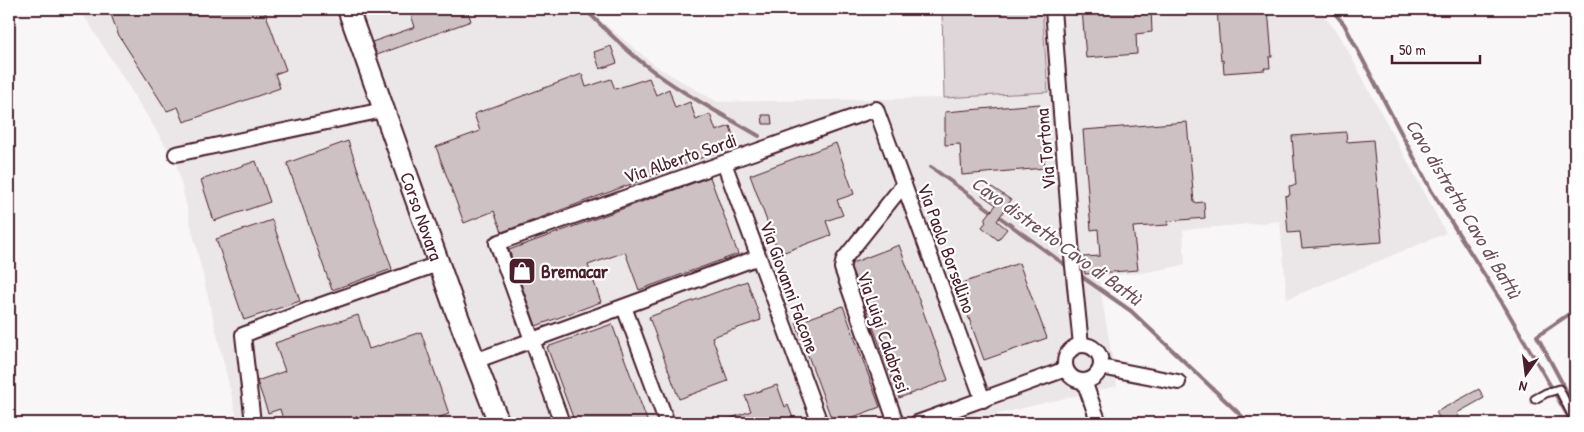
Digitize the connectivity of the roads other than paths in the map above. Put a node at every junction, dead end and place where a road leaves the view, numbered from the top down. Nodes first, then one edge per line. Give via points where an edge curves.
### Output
1 (348, 9) edge
2 (1053, 9) edge
3 (876, 109) joint
4 (383, 110) junction
5 (176, 154) dead end
6 (724, 163) junction
7 (904, 184) junction
8 (759, 257) junction
9 (438, 264) junction
10 (624, 307) junction
11 (532, 339) junction
12 (1081, 345) junction
13 (475, 361) junction
14 (1101, 367) junction
15 (1066, 370) junction
16 (1084, 381) junction
17 (1178, 382) dead end
18 (1535, 399) dead end
19 (983, 400) junction
20 (1575, 422) edge
21 (253, 423) edge
22 (499, 423) edge
23 (562, 423) edge
24 (666, 423) edge
25 (820, 423) edge
26 (896, 423) edge
27 (917, 423) edge
28 (1099, 423) edge

1 - 4 main road, Corso Novara
2 - 12 street, Via Tortona
3 - 6 street, Via Alberto Sordi
3 - 7 street, Via Paolo Borsellino
4 - 5 street
4 - 9 main road, Corso Novara
6 - 8 street, Via Giovanni Falcone
6 - 11 street, Via Alberto Sordi via 497,243
7 - 19 street, Via Paolo Borsellino
7 - 26 street, Via Luigi Calabresi via 844,259 842,268
8 - 10 street
8 - 25 street, Via Giovanni Falcone
9 - 13 main road, Corso Novara
9 - 21 street via 243,335
10 - 11 street
10 - 24 street
11 - 13 street
11 - 23 street
12 - 14 street via 1097,351
12 - 15 street via 1068,354
13 - 22 main road, Corso Novara
14 - 16 street via 1095,376
14 - 17 street
15 - 16 street via 1074,378
15 - 19 street
16 - 28 street
18 - 20 lane via 1559,389
19 - 27 street

